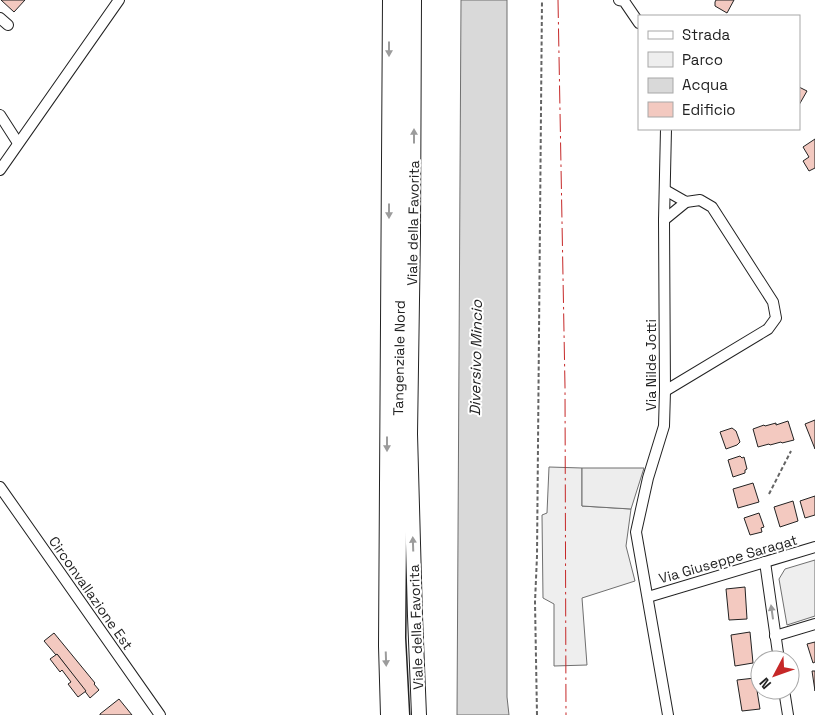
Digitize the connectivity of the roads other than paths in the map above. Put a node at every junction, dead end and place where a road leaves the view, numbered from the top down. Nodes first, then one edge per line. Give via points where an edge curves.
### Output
1 (119, 0) edge
2 (390, 0) edge
3 (403, 0) edge
4 (414, 0) edge
5 (619, 0) edge
6 (638, 22) edge
7 (0, 115) edge
8 (666, 130) edge
9 (18, 144) junction
10 (0, 170) edge
11 (665, 190) junction
12 (686, 202) junction
13 (664, 220) junction
14 (665, 392) junction
15 (0, 487) edge
16 (815, 547) edge
17 (765, 562) junction
18 (648, 597) junction
19 (815, 624) edge
20 (775, 636) junction
21 (777, 650) edge
22 (786, 700) edge
23 (160, 715) edge
24 (388, 715) edge
25 (401, 715) edge
26 (419, 715) edge
27 (668, 715) edge
28 (788, 715) edge

1 - 9 street
2 -> 24 main road, Viale della Favorita
3 - 25 highway, Tangenziale Nord via 397,638
26 -> 4 main road, Viale della Favorita via 410,434
5 - 6 street via 624,1
7 - 9 street
8 - 11 street, Via Nilde Jotti
9 - 10 street
11 - 12 street
11 - 13 street, Via Nilde Jotti
12 - 13 street
12 - 14 street via 700,200 712,206 773,302 776,318 768,329
13 - 14 street, Via Nilde Jotti
14 - 18 street, Via Nilde Jotti via 664,426 636,532
15 - 23 street, Circonvallazione Est
16 - 17 street, Via Giuseppe Saragat
17 - 18 street, Via Giuseppe Saragat
20 -> 17 street
18 - 27 street, Via Nilde Jotti
19 - 20 street
20 - 21 street
22 - 28 street

